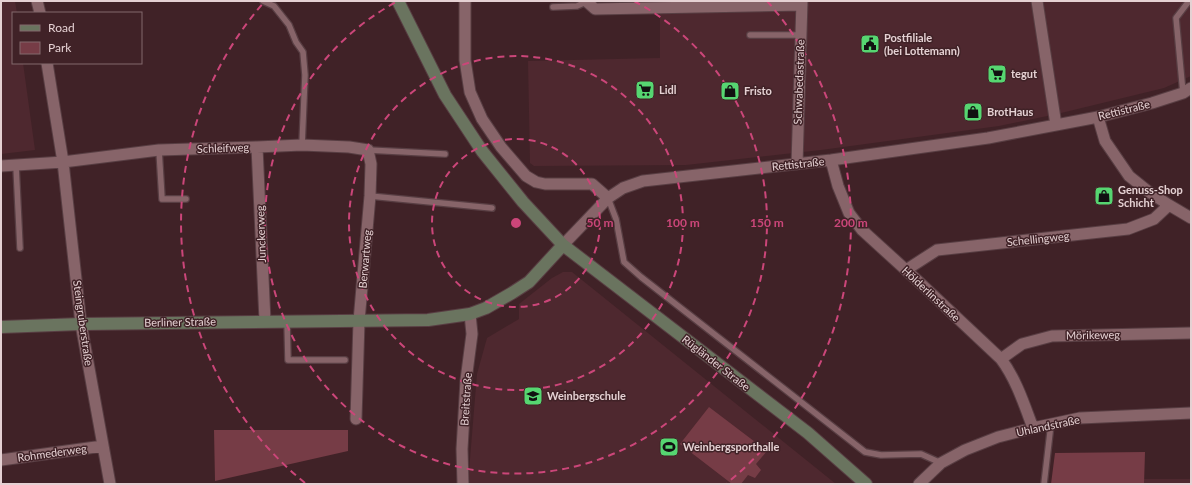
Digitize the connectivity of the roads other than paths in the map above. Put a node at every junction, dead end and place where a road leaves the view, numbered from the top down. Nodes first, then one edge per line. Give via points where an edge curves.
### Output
1 (38, 1) edge
2 (263, 1) edge
3 (398, 1) edge
4 (465, 1) edge
5 (1037, 1) edge
6 (1189, 1) edge
7 (586, 2) edge
8 (802, 3) edge
9 (554, 7) dead end
10 (40, 12) edge
11 (750, 35) dead end
12 (801, 35) junction
13 (47, 64) edge
14 (1187, 91) edge
15 (1098, 117) junction
16 (1056, 125) junction
17 (302, 145) junction
18 (257, 147) junction
19 (159, 150) junction
20 (368, 150) junction
21 (445, 154) dead end
22 (831, 160) junction
23 (63, 162) junction
24 (797, 164) junction
25 (1, 166) edge
26 (16, 166) junction
27 (370, 196) junction
28 (608, 198) junction
29 (186, 199) dead end
30 (1169, 206) junction
31 (492, 208) dead end
32 (1191, 218) edge
33 (563, 245) junction
34 (20, 248) dead end
35 (906, 270) junction
36 (470, 314) junction
37 (264, 321) junction
38 (287, 321) junction
39 (359, 321) junction
40 (81, 324) junction
41 (1, 327) edge
42 (1191, 333) edge
43 (1001, 359) junction
44 (345, 360) dead end
45 (1191, 413) edge
46 (356, 419) dead end
47 (1051, 424) junction
48 (1033, 428) junction
49 (103, 446) junction
50 (1, 460) edge
51 (941, 463) junction
52 (110, 484) edge
53 (463, 484) edge
54 (866, 484) edge
55 (919, 484) edge
56 (1044, 484) edge

1 - 10 street
2 - 17 lane via 274,6 289,25 303,52 305,75
3 - 33 main road, Rügländer Straße via 445,95 482,151 523,202
4 - 28 street via 465,60 470,92 482,119 501,147 526,176 536,182 592,184
5 - 16 street
6 - 14 lane via 1176,18
7 - 8 street via 595,9
7 - 9 lane via 577,6
8 - 12 street, Schwabedastraße
11 - 12 lane
12 - 24 street, Schwabedastraße
13 - 23 street, Steingruberstraße
14 - 15 street, Rettistraße
15 - 16 street, Rettistraße
15 - 30 street via 1105,141 1129,176
16 - 22 street, Rettistraße via 988,138
17 - 18 street, Schleifweg
17 - 20 street, Schleifweg
18 - 19 street, Schleifweg
18 - 37 street, Junckerweg
19 - 23 street, Schleifweg
19 - 29 lane via 162,199
20 - 21 lane, Schleifweg
20 - 27 street, Berwartweg via 371,164
22 - 24 street, Rettistraße
22 - 35 street, Hölderlinstraße via 849,212 862,230
23 - 26 street, Schleifweg
23 - 40 street, Steingruberstraße
24 - 28 street, Rettistraße via 643,181 623,188
25 - 26 street, Schleifweg
26 - 34 lane
27 - 31 lane
27 - 39 street, Berwartweg
28 - 33 street, Rettistraße
28 - 51 lane via 616,219 624,262 641,277 865,452 881,455 921,454
30 - 32 street
30 - 35 street, Schellingweg via 1154,219 1128,229 937,250
33 - 36 main road, Berliner Straße via 530,282 486,308
33 - 54 main road, Rügländer Straße via 808,433
35 - 43 street, Hölderlinstraße
36 - 39 main road, Berliner Straße via 428,320
36 - 53 street, Breitstraße via 472,334 466,380 462,449
37 - 38 main road, Berliner Straße
37 - 40 main road, Berliner Straße
38 - 39 main road, Berliner Straße
38 - 44 lane via 288,360
39 - 46 street
40 - 41 main road, Berliner Straße
40 - 49 street, Steingruberstraße
42 - 43 street, Mörikeweg via 1052,336 1022,344
43 - 48 street, Hölderlinstraße via 1017,387
45 - 47 street, Uhlandstraße via 1080,418
47 - 48 street, Uhlandstraße
47 - 56 lane
48 - 51 street, Uhlandstraße via 998,437
49 - 50 street, Rohmederweg
49 - 52 street, Steingruberstraße
51 - 55 street, Uhlandstraße

